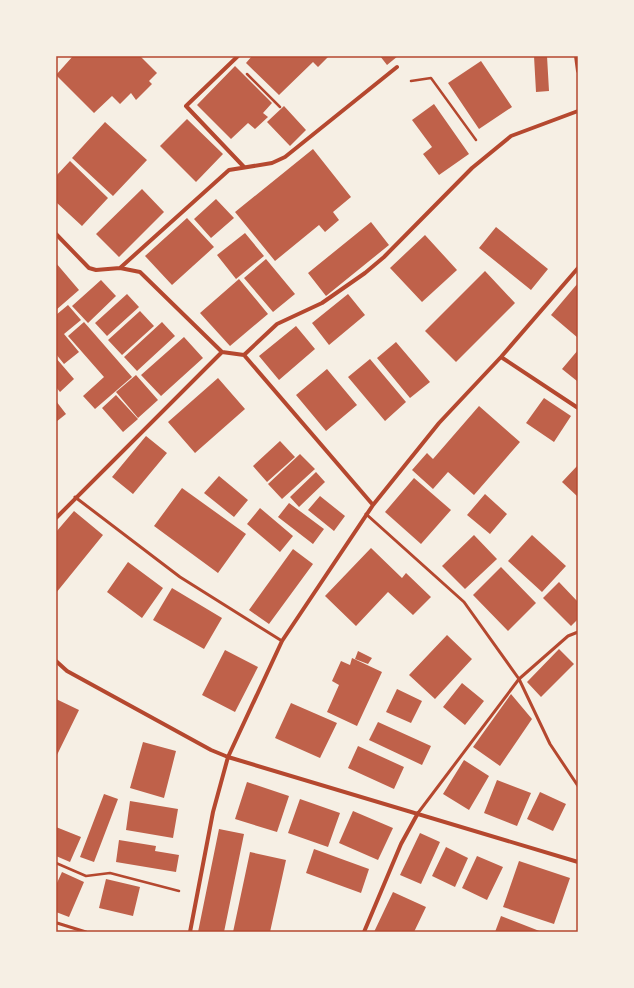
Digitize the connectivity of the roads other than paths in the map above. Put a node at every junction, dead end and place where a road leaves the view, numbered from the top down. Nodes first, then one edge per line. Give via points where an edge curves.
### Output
1 (238, 56) edge
2 (576, 56) edge
3 (397, 67) road end
4 (578, 71) edge
5 (578, 111) edge
6 (244, 167) junction
7 (56, 234) edge
8 (120, 268) junction
9 (578, 268) edge
10 (222, 352) junction
11 (244, 355) junction
12 (501, 357) junction
13 (578, 408) edge
14 (75, 497) junction
15 (373, 505) junction
16 (366, 514) junction
17 (56, 518) edge
18 (578, 632) edge
19 (282, 641) junction
20 (56, 661) edge
21 (519, 679) junction
22 (228, 757) junction
23 (578, 786) edge
24 (418, 813) junction
25 (577, 860) edge
26 (57, 924) edge
27 (86, 932) edge
28 (190, 932) edge
29 (364, 932) edge

1 - 6 street via 186,106
2 - 4 street
3 - 6 street via 285,157 272,163
5 - 11 street via 511,136 487,155 365,273 322,303 277,324
6 - 8 street via 229,170 222,175
7 - 8 street via 89,268
8 - 10 street via 140,272
9 - 12 street
10 - 11 street
10 - 14 street
11 - 15 street
12 - 13 street
12 - 15 street via 439,423
14 - 17 street
14 - 19 lane via 180,577
15 - 16 street
16 - 19 street
16 - 21 lane via 464,602
18 - 21 lane via 568,636
19 - 22 street
20 - 22 street via 67,671
21 - 23 lane via 550,744
21 - 24 lane
22 - 24 street
22 - 28 street via 213,812
24 - 25 street
24 - 29 street via 401,844
26 - 27 lane

